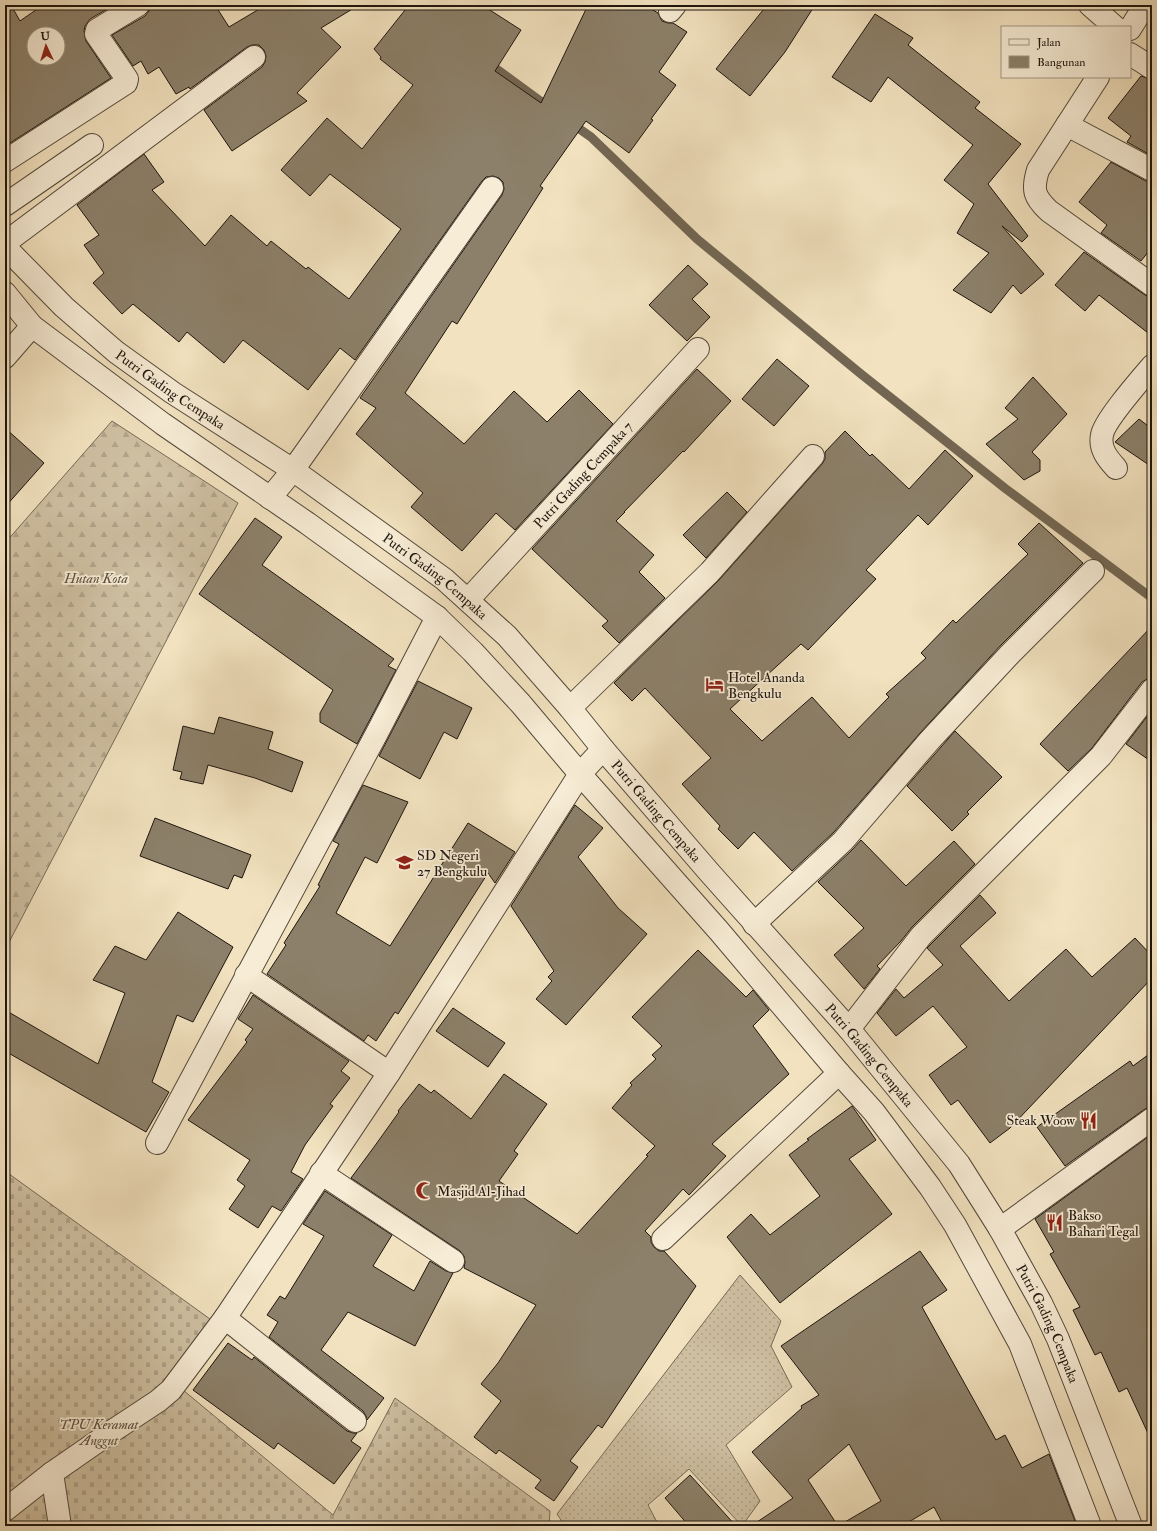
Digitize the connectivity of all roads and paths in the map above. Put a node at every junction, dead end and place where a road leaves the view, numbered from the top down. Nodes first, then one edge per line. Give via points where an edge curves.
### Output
1 (138, 5) edge
2 (1090, 5) edge
3 (1144, 5) edge
4 (1114, 26) edge
5 (1131, 27) edge
6 (1131, 55) edge
7 (254, 57) dead end
8 (1152, 68) edge
9 (1097, 78) edge
10 (1067, 125) junction
11 (92, 145) dead end
12 (5, 161) edge
13 (1152, 170) edge
14 (492, 188) dead end
15 (5, 205) edge
16 (5, 243) edge
17 (5, 247) edge
18 (1152, 286) edge
19 (5, 293) edge
20 (32, 326) junction
21 (698, 349) dead end
22 (5, 356) edge
23 (1152, 366) edge
24 (813, 456) dead end
25 (1116, 468) dead end
26 (293, 470) junction
27 (270, 498) junction
28 (1093, 570) dead end
29 (468, 600) junction
30 (437, 617) junction
31 (1152, 690) edge
32 (570, 708) junction
33 (603, 749) junction
34 (580, 774) junction
35 (754, 924) junction
36 (246, 975) junction
37 (849, 1029) junction
38 (389, 1073) junction
39 (839, 1074) junction
40 (1152, 1119) edge
41 (157, 1143) dead end
42 (321, 1173) junction
43 (1000, 1230) junction
44 (663, 1239) dead end
45 (453, 1261) dead end
46 (225, 1318) junction
47 (355, 1421) dead end
48 (52, 1473) junction
49 (5, 1510) edge
50 (60, 1526) edge
51 (1090, 1526) edge
52 (1131, 1526) edge

1 - 12 street via 97,30 96,34 127,79 126,83
2 - 4 street
3 - 5 street
6 - 8 street
7 - 16 street
9 - 10 street
10 - 13 street
10 - 18 street via 1038,170 1034,183 1036,196 1049,211
11 - 15 street
14 - 26 street
17 - 26 street, Putri Gading Cempaka via 64,307 116,352 173,393
19 - 20 street
20 - 22 street
20 - 27 street via 163,424
21 - 29 street, Putri Gading Cempaka 7
23 - 25 street via 1107,424 1102,435 1105,455
24 - 32 street via 710,572
26 - 27 street
26 - 29 street, Putri Gading Cempaka via 444,579
27 - 30 street
28 - 35 street via 935,734 843,841
29 - 32 street, Putri Gading Cempaka via 507,636
30 - 34 street via 521,704
30 - 36 street
31 - 37 street via 1101,756 921,936
32 - 33 street, Putri Gading Cempaka
33 - 34 street
33 - 35 street, Putri Gading Cempaka
34 - 38 street
34 - 39 street via 719,931
35 - 37 street, Putri Gading Cempaka
36 - 38 street
36 - 41 street
37 - 43 street, Putri Gading Cempaka via 959,1164
38 - 42 street
39 - 44 street
39 - 51 street via 874,1112 930,1188 977,1264 1020,1344
40 - 43 street
42 - 45 street
42 - 46 street
43 - 52 street, Putri Gading Cempaka via 1058,1339
46 - 47 street
46 - 48 street via 171,1390
48 - 49 street
48 - 50 street

